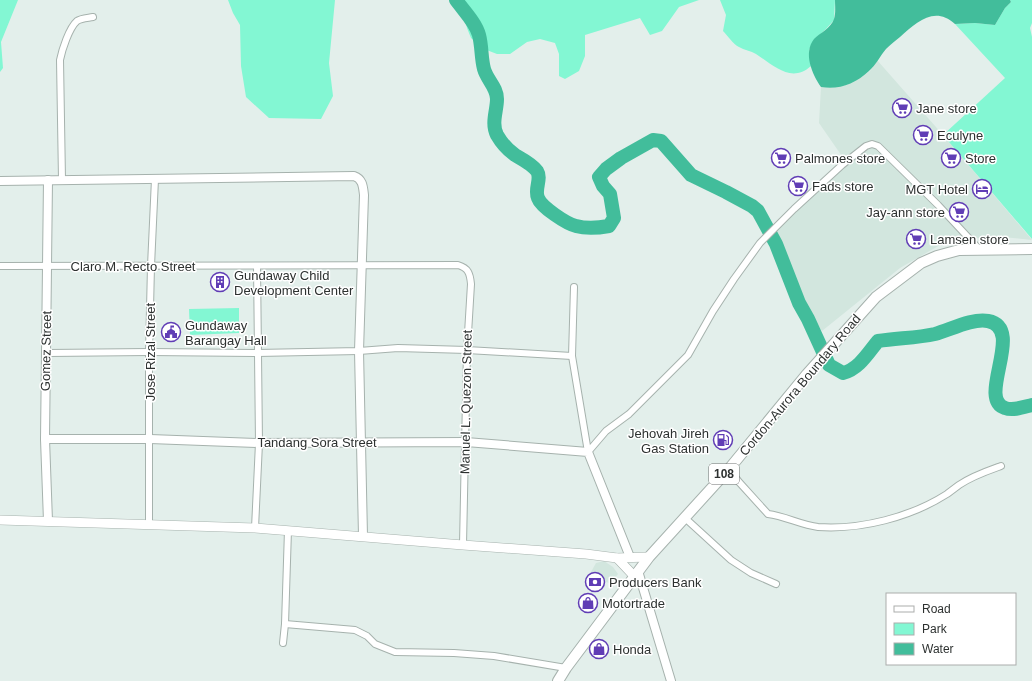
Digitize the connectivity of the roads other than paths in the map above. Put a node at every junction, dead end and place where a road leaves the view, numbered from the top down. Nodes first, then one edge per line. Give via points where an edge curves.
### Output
1 (93, 17) dead end
2 (155, 179) junction
3 (48, 180) junction
4 (62, 180) junction
5 (0, 181) edge
6 (979, 249) junction
7 (1032, 249) edge
8 (458, 265) joint
9 (0, 266) edge
10 (47, 266) junction
11 (151, 266) junction
12 (257, 266) junction
13 (362, 266) junction
14 (574, 287) dead end
15 (467, 350) junction
16 (149, 352) junction
17 (359, 352) junction
18 (47, 353) junction
19 (257, 353) junction
20 (572, 356) junction
21 (45, 439) junction
22 (150, 439) junction
23 (362, 442) junction
24 (466, 442) junction
25 (259, 443) junction
26 (588, 452) junction
27 (1001, 466) dead end
28 (729, 469) junction
29 (685, 518) junction
30 (0, 520) edge
31 (48, 521) junction
32 (149, 525) junction
33 (255, 528) junction
34 (288, 530) junction
35 (363, 536) junction
36 (463, 545) junction
37 (630, 557) junction
38 (649, 557) junction
39 (617, 558) junction
40 (636, 574) junction
41 (776, 584) dead end
42 (285, 624) junction
43 (283, 644) dead end
44 (566, 668) junction
45 (558, 681) edge
46 (671, 681) edge

1 - 4 street via 79,20 74,25 60,60
2 - 4 street
2 - 11 street, Jose Rizal Street
2 - 13 street via 354,176 360,179 364,195
3 - 4 street
3 - 5 street
3 - 10 street, Gomez Street
6 - 7 main road, Cordon-Aurora Boundary Road / 108
6 - 26 street via 878,146 866,146 842,165 760,243 713,311 688,355 629,414 606,431
6 - 28 main road, Cordon-Aurora Boundary Road / 108 via 959,250 921,263 876,297 807,374
8 - 13 street, Claro M. Recto Street
8 - 15 street, Manuel L. Quezon Street via 467,269 470,277
9 - 10 street, Claro M. Recto Street
10 - 11 street, Claro M. Recto Street
10 - 18 street, Gomez Street
11 - 12 street, Claro M. Recto Street
11 - 16 street, Jose Rizal Street
12 - 13 street, Claro M. Recto Street
12 - 19 street
13 - 17 street
14 - 20 street
15 - 17 street via 398,348
15 - 20 street
15 - 24 street, Manuel L. Quezon Street
16 - 18 street
16 - 19 street
16 - 22 street, Jose Rizal Street
17 - 19 street
17 - 23 street
18 - 21 street, Gomez Street
19 - 25 street
20 - 26 street
21 - 22 street, Tandang Sora Street
21 - 31 street, Gomez Street
22 - 25 street, Tandang Sora Street
22 - 32 street, Jose Rizal Street
23 - 24 street, Tandang Sora Street
23 - 25 street, Tandang Sora Street
23 - 35 street
24 - 26 street, Tandang Sora Street
24 - 36 street, Manuel L. Quezon Street
25 - 33 street
26 - 37 street
27 - 28 street via 973,477 947,494 901,516 863,524 819,527 768,514
28 - 29 main road, Cordon-Aurora Boundary Road / 108
29 - 38 main road, Cordon-Aurora Boundary Road / 108
29 - 41 street via 731,560 751,573
30 - 31 main road
31 - 32 main road
32 - 33 main road
33 - 34 main road
34 - 35 main road
34 - 42 street
35 - 36 main road
36 - 39 main road
37 - 38 main road
37 - 39 main road
38 - 40 main road, Cordon-Aurora Boundary Road / 108
39 - 40 main road
40 - 44 main road, Cordon-Aurora Boundary Road / 108
40 - 46 street
42 - 43 street
42 - 44 street via 355,630 375,644 395,652 494,656
44 - 45 main road, Cordon-Aurora Boundary Road / 108

